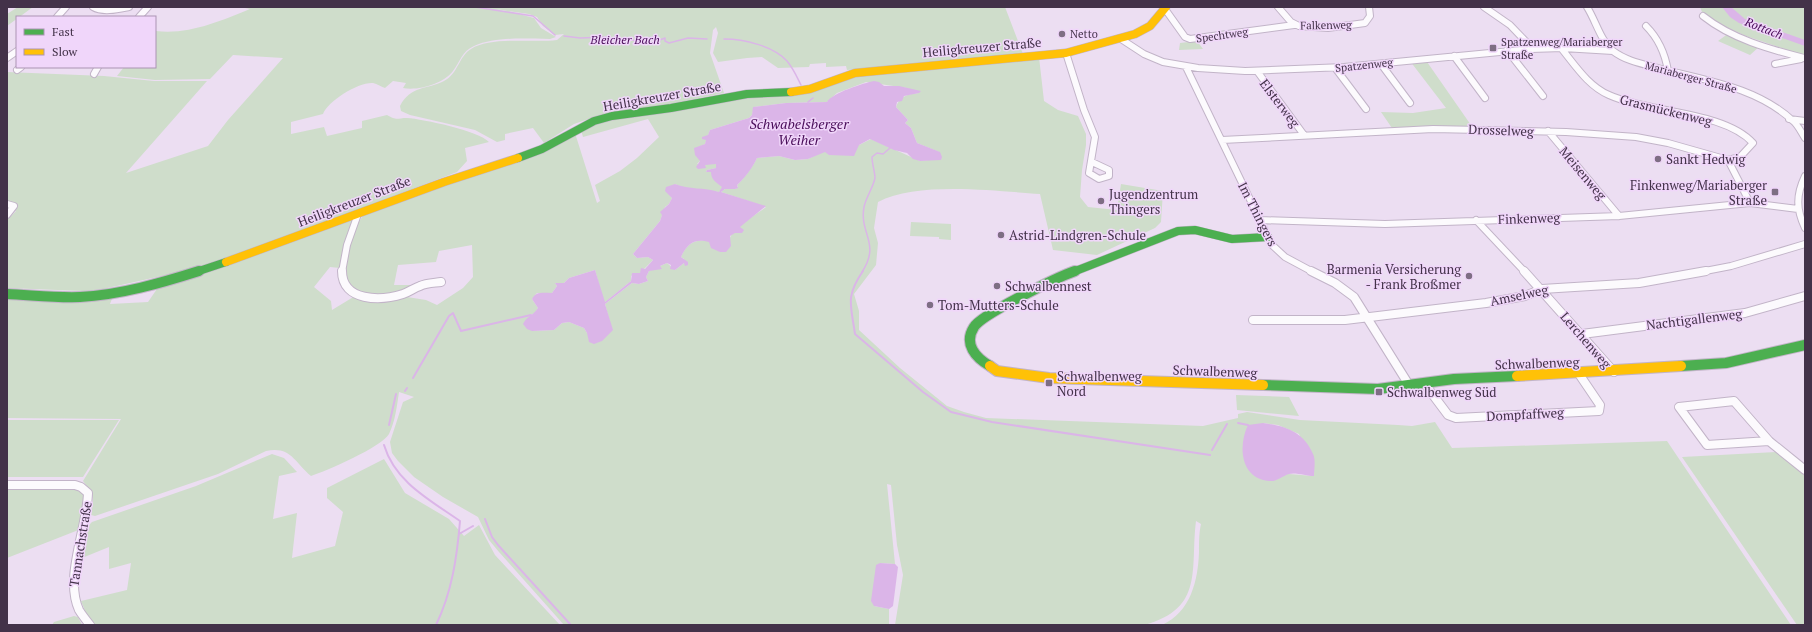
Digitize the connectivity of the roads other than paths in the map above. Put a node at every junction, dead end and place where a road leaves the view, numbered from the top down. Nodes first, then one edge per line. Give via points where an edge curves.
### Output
1 (66, 7) edge
2 (94, 7) edge
3 (129, 7) edge
4 (148, 7) edge
5 (1278, 7) edge
6 (1369, 7) edge
7 (1484, 7) edge
8 (1587, 7) edge
9 (1166, 8) edge
10 (58, 16) edge
11 (140, 16) edge
12 (1703, 16) dead end
13 (1294, 25) junction
14 (1646, 26) dead end
15 (1121, 39) junction
16 (1561, 48) junction
17 (1532, 49) junction
18 (1507, 50) junction
19 (1613, 51) junction
20 (16, 52) edge
21 (1066, 53) junction
22 (1454, 56) junction
23 (7, 58) edge
24 (1804, 58) edge
25 (1382, 64) junction
26 (1775, 64) dead end
27 (1186, 67) junction
28 (97, 68) edge
29 (1336, 68) junction
30 (1257, 71) junction
31 (1668, 71) junction
32 (94, 74) dead end
33 (1543, 96) dead end
34 (1485, 98) dead end
35 (1410, 103) dead end
36 (1366, 109) dead end
37 (1789, 119) junction
38 (1805, 121) edge
39 (1548, 131) junction
40 (1304, 135) junction
41 (1805, 138) edge
42 (1222, 140) junction
43 (1728, 160) junction
44 (1092, 162) dead end
45 (1805, 176) edge
46 (1750, 203) junction
47 (7, 204) edge
48 (1798, 208) junction
49 (358, 214) junction
50 (7, 215) edge
51 (1618, 216) junction
52 (1260, 220) junction
53 (1476, 220) junction
54 (1805, 228) edge
55 (1268, 237) junction
56 (1805, 244) edge
57 (441, 282) dead end
58 (1542, 289) junction
59 (7, 294) edge
60 (1805, 296) edge
61 (1368, 317) junction
62 (1253, 320) dead end
63 (1582, 334) junction
64 (1805, 345) edge
65 (1614, 372) junction
66 (1579, 374) junction
67 (1424, 383) junction
68 (1409, 384) junction
69 (1769, 441) junction
70 (1805, 470) edge
71 (7, 485) edge
72 (90, 625) edge

1 - 10 street
2 - 3 street via 113,10
4 - 11 street
5 - 13 street, Falkenweg
6 - 13 street, Falkenweg via 1369,20 1355,25
7 - 17 street via 1510,25
8 - 19 street, Mariaberger Straße via 1605,44
9 - 13 street, Spechtweg via 1185,37 1190,39
9 - 15 street, Heiligkreuzer Straße via 1150,26
12 - 24 street via 1715,25 1736,34
14 - 31 street via 1663,49
15 - 21 street, Heiligkreuzer Straße
15 - 27 street, Spatzenweg via 1151,58
16 - 17 street, Spatzenweg
16 - 19 street, Spatzenweg
16 - 43 street, Grasmückenweg via 1587,79 1606,94 1630,103 1729,126 1748,136 1753,143 1744,154
17 - 18 street, Spatzenweg
18 - 22 street, Spatzenweg
18 - 33 street
19 - 31 street, Mariaberger Straße via 1626,58
20 - 23 street
21 - 44 street via 1095,138
21 - 49 street, Heiligkreuzer Straße via 855,73 794,92 748,94 612,116 594,121 536,151 462,174
22 - 25 street, Spatzenweg
22 - 34 street
24 - 26 street
25 - 29 street, Spatzenweg
25 - 35 street
27 - 30 street, Spatzenweg
27 - 42 street, Im Thingers
28 - 32 street
29 - 30 street, Spatzenweg
29 - 36 street
30 - 40 street, Elsterweg
31 - 37 street, Mariaberger Straße via 1746,92
37 - 38 street
37 - 41 street, Mariaberger Straße
39 - 40 street, Drosselweg via 1434,129
39 - 43 street, Drosselweg via 1609,133 1636,137
39 - 51 street, Meisenweg
40 - 42 street, Drosselweg
42 - 52 street, Im Thingers
43 - 46 street
45 - 48 street via 1796,194
46 - 48 street, Finkenweg
46 - 51 street, Finkenweg
47 - 50 street via 14,208
48 - 54 street
49 - 57 street via 349,238 342,278 354,293 362,296 392,296 411,291 417,286
49 - 59 street, Heiligkreuzer Straße via 184,276 79,297
51 - 53 street, Finkenweg
52 - 53 street, Finkenweg via 1355,224
52 - 55 street, Im Thingers
53 - 58 street, Lerchenweg
55 - 61 street, Im Thingers via 1284,257 1346,289
55 - 68 street, Schwalbenweg via 1232,239 1186,229 1146,242 1064,275 998,309 974,326 970,338 972,351 978,359 997,371 1049,378 1320,388 1378,388
56 - 58 street, Amselweg via 1731,266 1686,275 1639,283
58 - 61 street, Amselweg via 1525,296 1486,303
58 - 63 street, Lerchenweg
60 - 63 street, Nachtigallenweg via 1745,314
61 - 62 street, Amselweg via 1312,322
61 - 68 street, Im Thingers
63 - 65 street, Lerchenweg
64 - 65 street, Schwalbenweg via 1726,363
65 - 66 street, Schwalbenweg
66 - 67 street, Schwalbenweg via 1454,379
66 - 67 street, Dompfaffweg via 1600,405 1599,411 1456,418 1448,415
67 - 68 street, Schwalbenweg
69 - 69 street via 1707,445 1680,407 1734,401
69 - 70 street
71 - 72 street, Tannachstraße via 75,485 88,493 73,592 82,616

